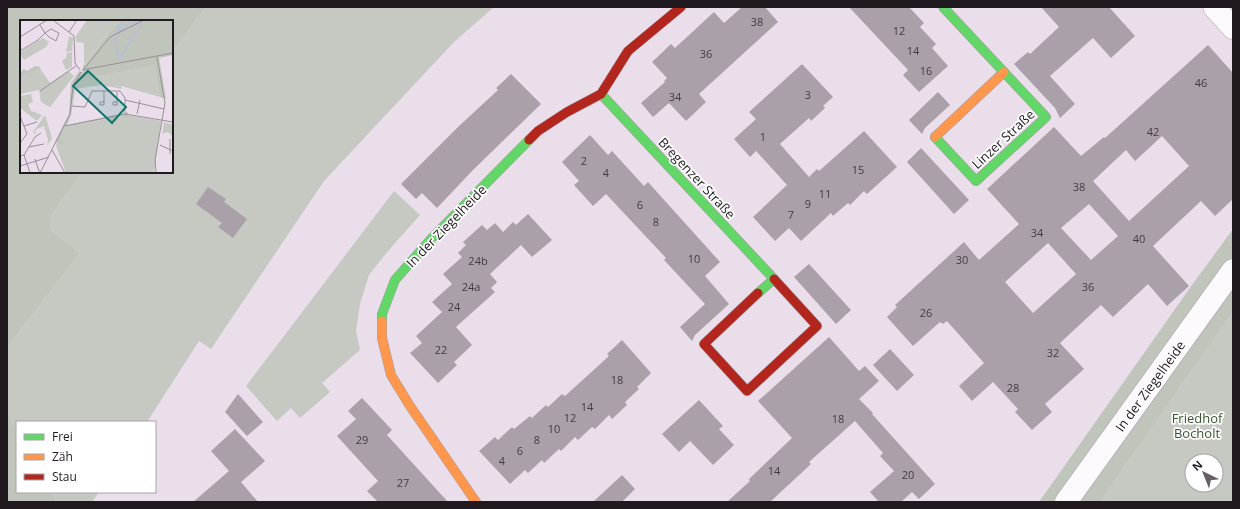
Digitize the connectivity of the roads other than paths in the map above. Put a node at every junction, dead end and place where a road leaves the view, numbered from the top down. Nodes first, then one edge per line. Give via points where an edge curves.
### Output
1 (681, 7) edge
2 (943, 7) edge
3 (1214, 7) edge
4 (1233, 28) edge
5 (1004, 72) junction
6 (601, 94) junction
7 (1233, 270) edge
8 (774, 279) junction
9 (476, 502) edge
10 (1066, 502) edge

1 - 6 street, In der Ziegelheide via 628,51
2 - 5 street, Linzer Straße
3 - 4 street
5 - 5 street, Linzer Straße via 1046,117 976,181 934,137
6 - 8 street, Bregenzer Straße
6 - 9 street, In der Ziegelheide via 567,112 533,136 395,280 382,314 382,338 391,375
7 - 10 street, In der Ziegelheide
8 - 8 street, Bregenzer Straße via 817,326 747,391 704,344

